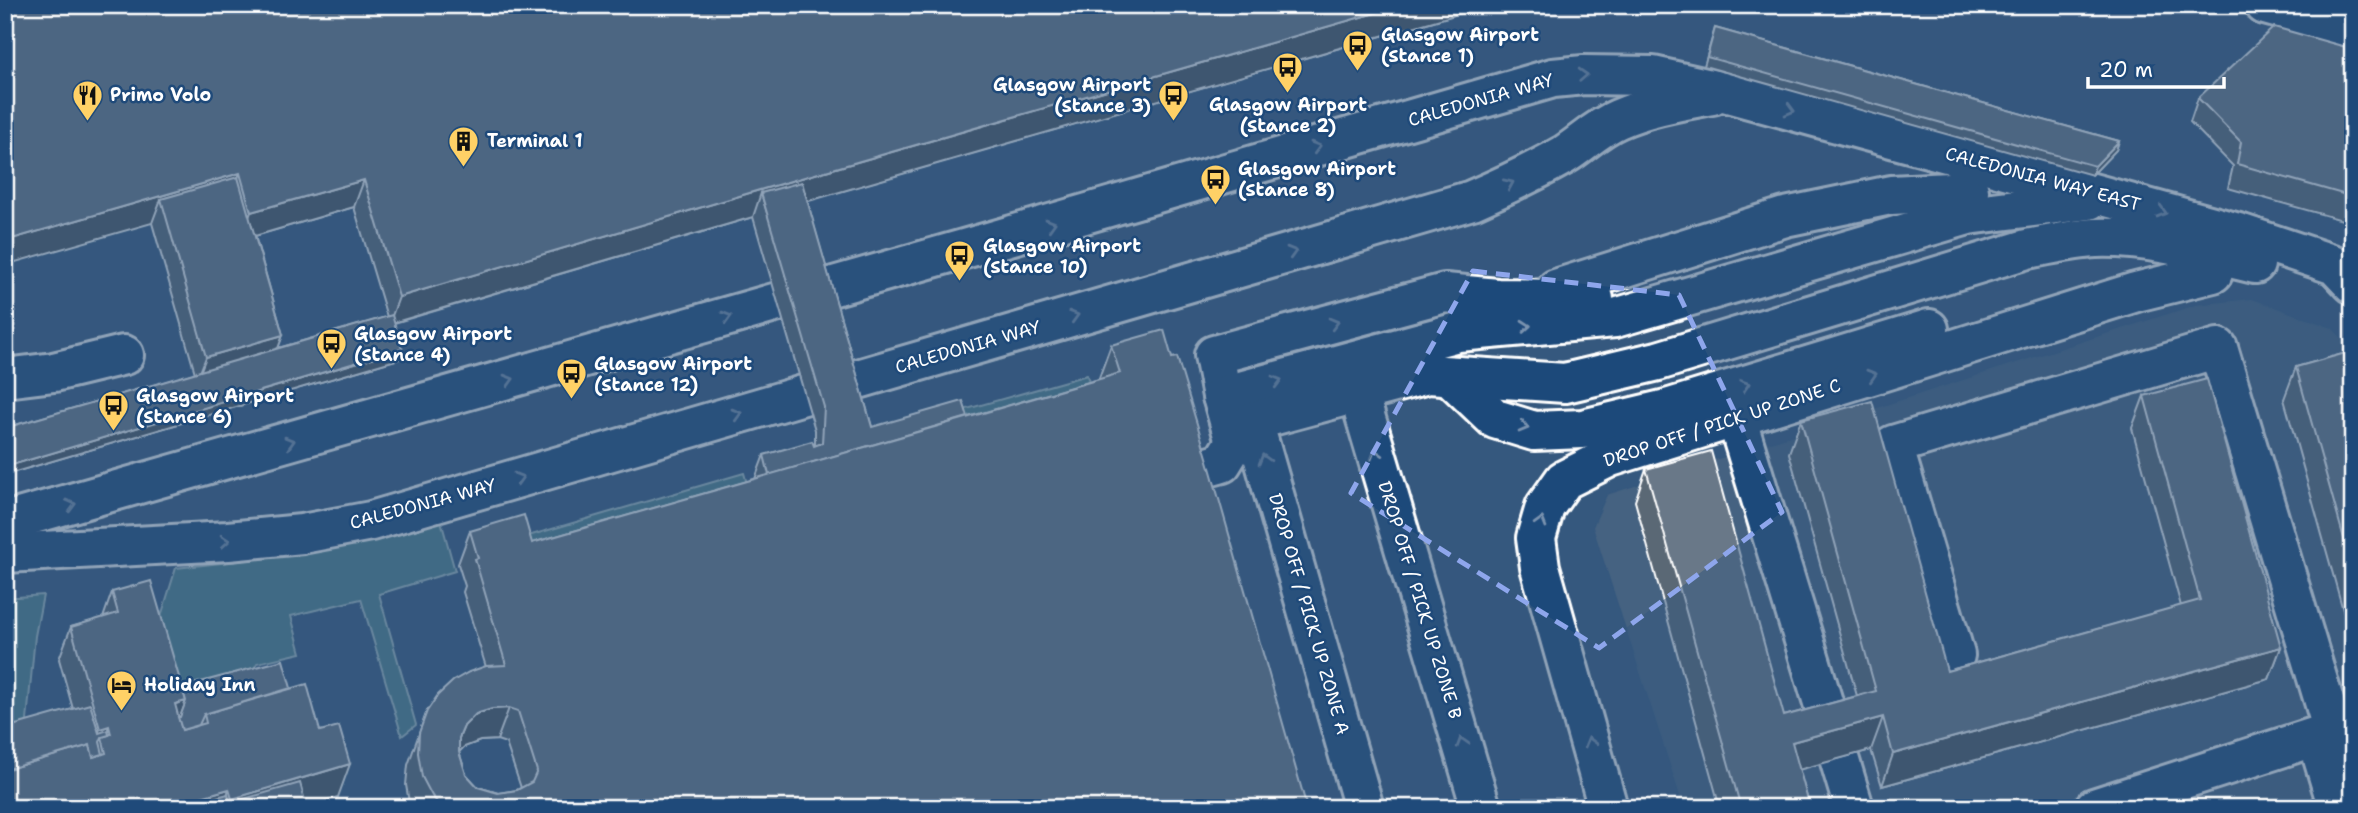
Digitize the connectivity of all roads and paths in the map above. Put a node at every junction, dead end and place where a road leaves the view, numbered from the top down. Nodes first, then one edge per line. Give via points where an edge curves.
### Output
1 (2265, 5) edge
2 (2353, 29) edge
3 (1724, 92) junction
4 (2049, 182) junction
5 (2112, 198) junction
6 (2255, 264) junction
7 (2213, 274) junction
8 (2353, 284) edge
9 (2353, 294) edge
10 (124, 355) dead end
11 (1459, 377) junction
12 (5, 378) edge
13 (1358, 392) junction
14 (1222, 396) junction
15 (1736, 417) junction
16 (1122, 467) edge
17 (5, 522) edge
18 (5, 553) edge
19 (1955, 655) dead end
20 (2333, 731) junction
21 (1364, 808) edge
22 (1481, 808) edge
23 (1608, 808) edge
24 (1854, 808) edge
25 (2094, 808) edge
26 (2338, 808) edge

1 - 2 street
3 -> 4 street, CALEDONIA WAY EAST
17 -> 3 street, CALEDONIA WAY via 1553,78 1653,76
18 -> 3 street, CALEDONIA WAY via 240,540 371,521 1472,200 1544,166 1620,118
4 - 5 street, CALEDONIA WAY EAST
14 -> 4 street via 1214,355 1445,293 1594,299 1969,191
5 -> 8 street, CALEDONIA WAY EAST via 2335,265
14 -> 5 street via 1458,332 1615,317 1968,215
6 - 7 street, DROP OFF / PICK UP ZONE C
6 - 9 street
6 - 11 street via 2164,242 2096,238 2027,249 1658,361 1565,383
11 -> 7 street via 1511,398 1553,407 1590,402 2042,271 2112,262
15 -> 7 street, DROP OFF / PICK UP ZONE C via 2136,292
10 - 12 street
11 - 13 street via 1429,374
21 -> 13 street, DROP OFF / PICK UP ZONE A via 1253,421
22 -> 13 street, DROP OFF / PICK UP ZONE B
14 - 16 street via 1235,442 1222,463 1172,472 1148,460
23 -> 15 street, DROP OFF / PICK UP ZONE C via 1540,567 1536,538 1545,507 1564,480 1609,457
15 - 24 street
19 - 20 street via 1893,445 2218,348
20 - 25 street
20 - 26 street via 2323,758

